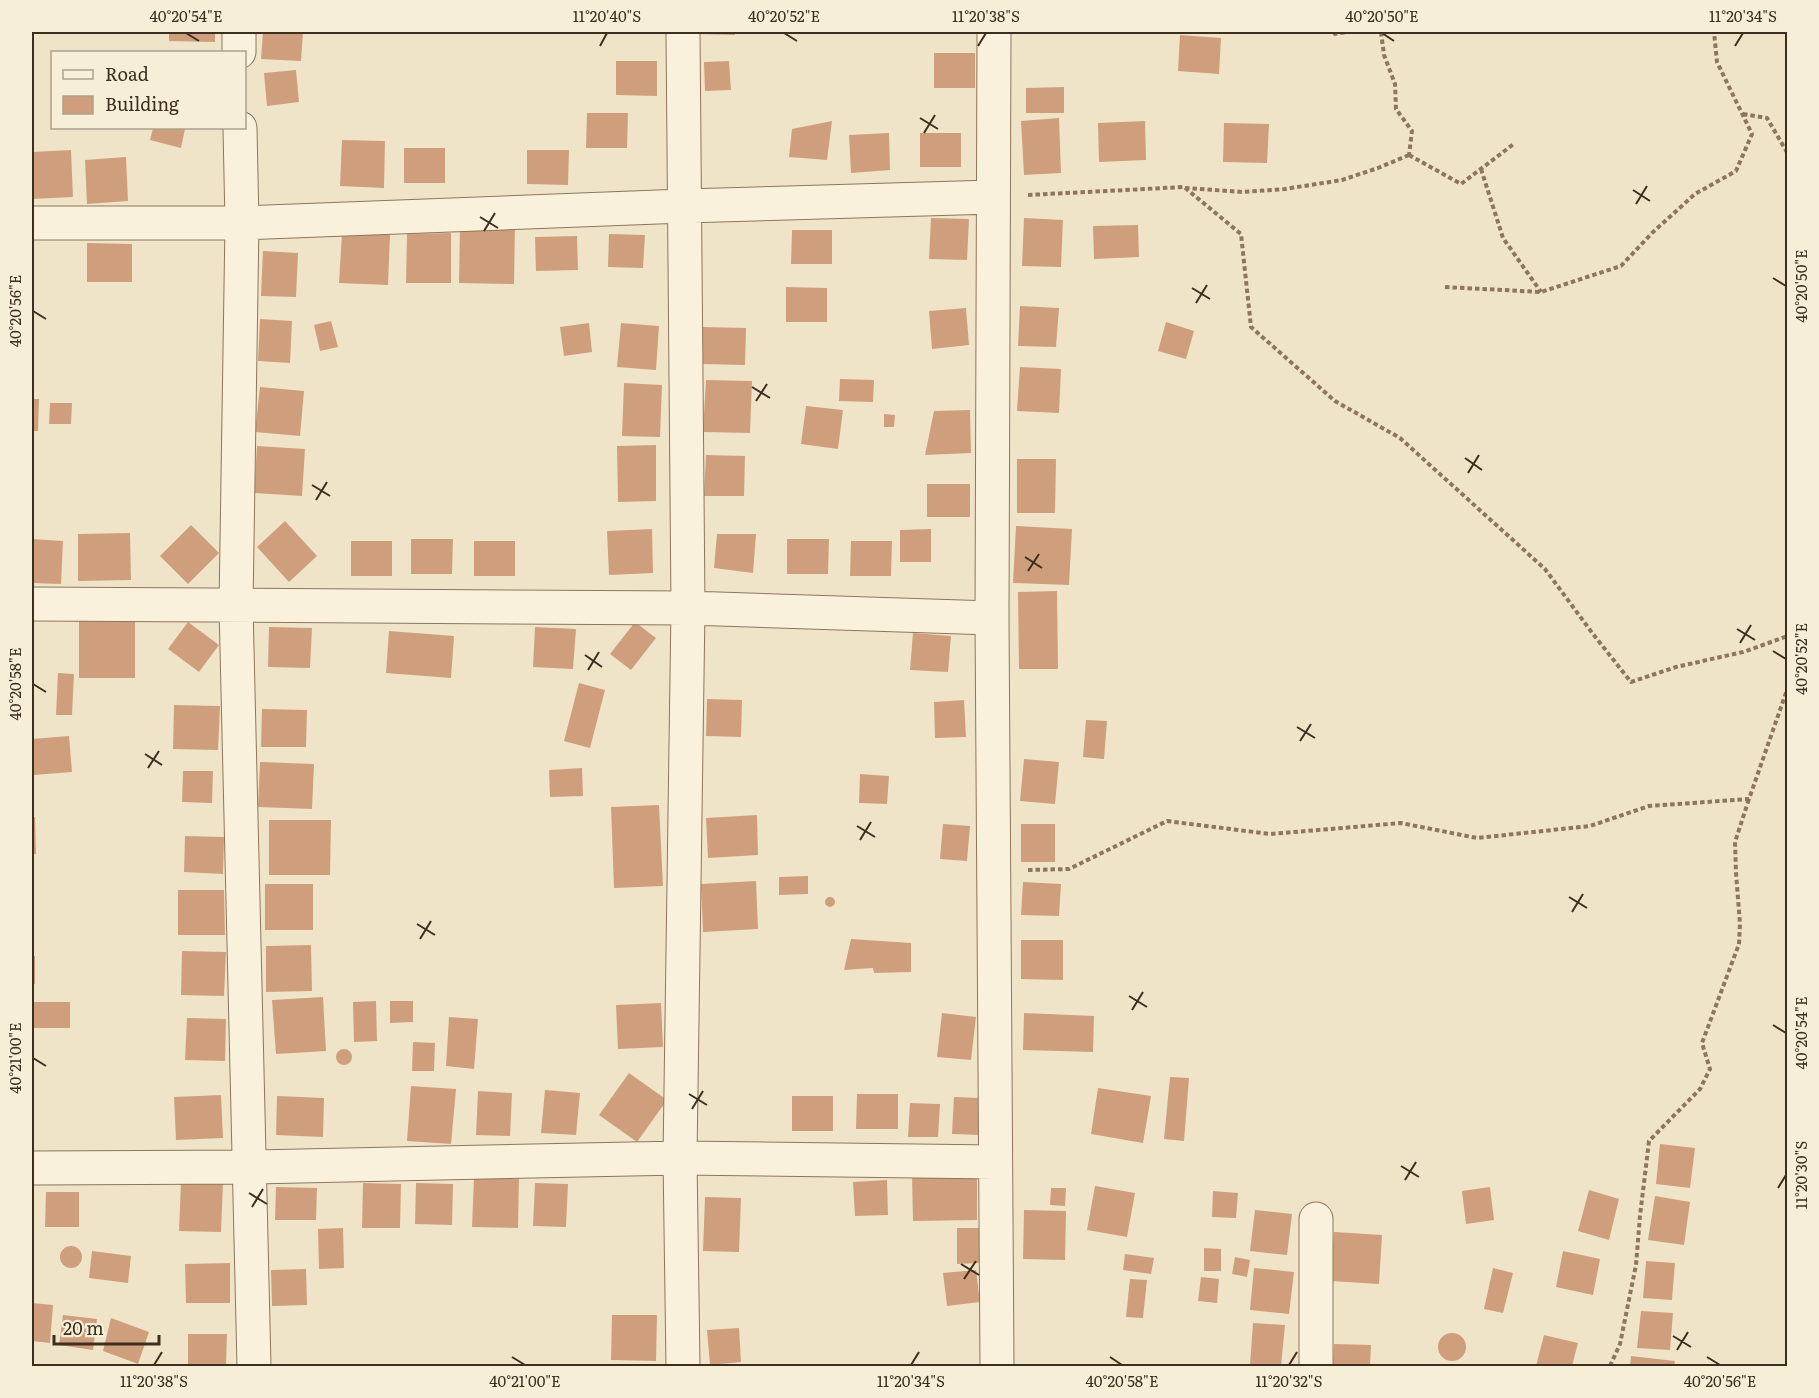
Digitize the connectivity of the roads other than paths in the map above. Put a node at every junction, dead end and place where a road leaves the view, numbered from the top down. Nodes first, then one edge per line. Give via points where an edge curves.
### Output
1 (239, 32) edge
2 (683, 32) edge
3 (994, 32) edge
4 (239, 51) edge
5 (240, 129) edge
6 (993, 197) junction
7 (684, 206) junction
8 (32, 223) edge
9 (242, 223) junction
10 (32, 604) edge
11 (236, 606) junction
12 (688, 608) junction
13 (992, 618) junction
14 (680, 1158) junction
15 (994, 1162) junction
16 (32, 1167) edge
17 (249, 1167) junction
18 (1316, 1219) dead end
19 (254, 1366) edge
20 (683, 1366) edge
21 (997, 1366) edge
22 (1316, 1366) edge

1 - 4 street
2 - 7 street
3 - 6 street
5 - 9 street
6 - 7 street
6 - 13 street
7 - 9 street
7 - 12 street
8 - 9 street
9 - 11 street
10 - 11 street
11 - 12 street
11 - 17 street
12 - 13 street
12 - 14 street
13 - 15 street
14 - 15 street
14 - 17 street
14 - 20 street
15 - 21 street
16 - 17 street
17 - 19 street
18 - 22 street

